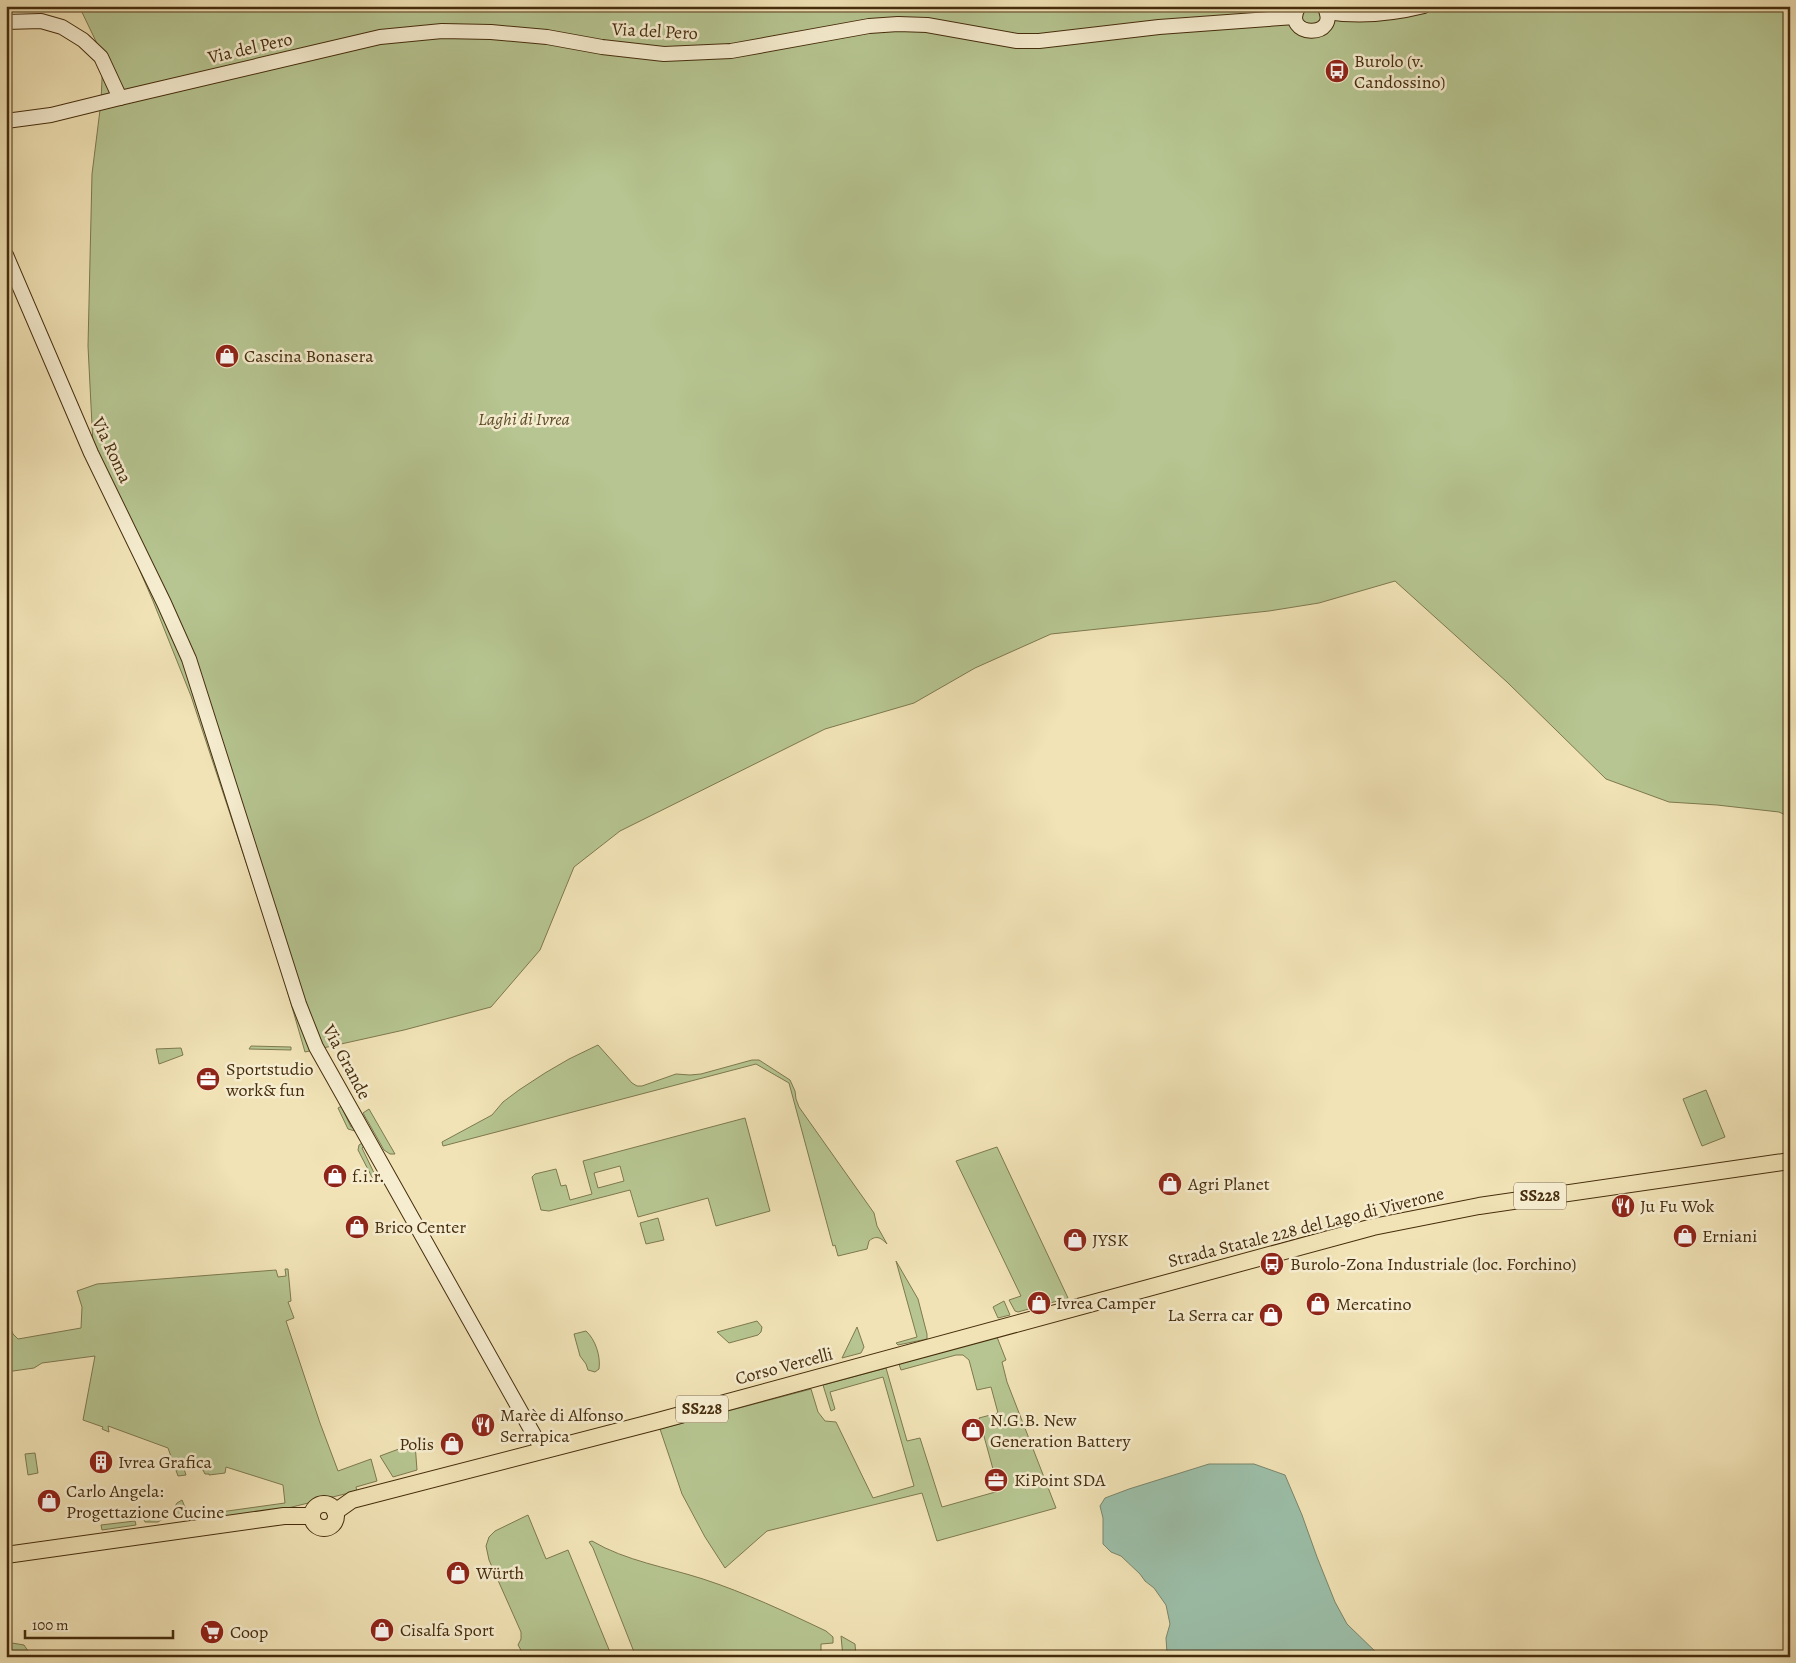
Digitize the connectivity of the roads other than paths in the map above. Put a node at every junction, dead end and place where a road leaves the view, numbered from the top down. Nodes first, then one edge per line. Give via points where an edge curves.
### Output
1 (1424, 6) edge
2 (1297, 12) edge
3 (1326, 13) edge
4 (6, 22) edge
5 (120, 98) junction
6 (6, 121) edge
7 (6, 255) edge
8 (189, 659) joint
9 (1790, 1161) edge
10 (1072, 1309) joint
11 (543, 1451) junction
12 (6, 1555) edge

1 - 3 street via 1404,11 1348,15
2 - 3 street via 1300,27 1310,32 1319,30
2 - 5 street, Via del Pero via 1039,41 1017,41 927,25 898,24 869,26 730,51 664,54 547,37 442,31 380,38
4 - 5 street via 41,21 62,27 83,40 100,57
5 - 6 street, Via del Pero via 51,115
7 - 8 street, Via Roma via 92,453
8 - 11 street, Via Grande via 299,1004 316,1047
9 - 10 main road, Strada Statale 228 del Lago di Viverone / SS228 via 1550,1194 1428,1215 1318,1241
10 - 11 main road, Corso Vercelli / SS228
11 - 12 main road, Corso Vercelli / SS228 via 352,1500 335,1512 334,1521 328,1527 319,1527 312,1516 284,1516

